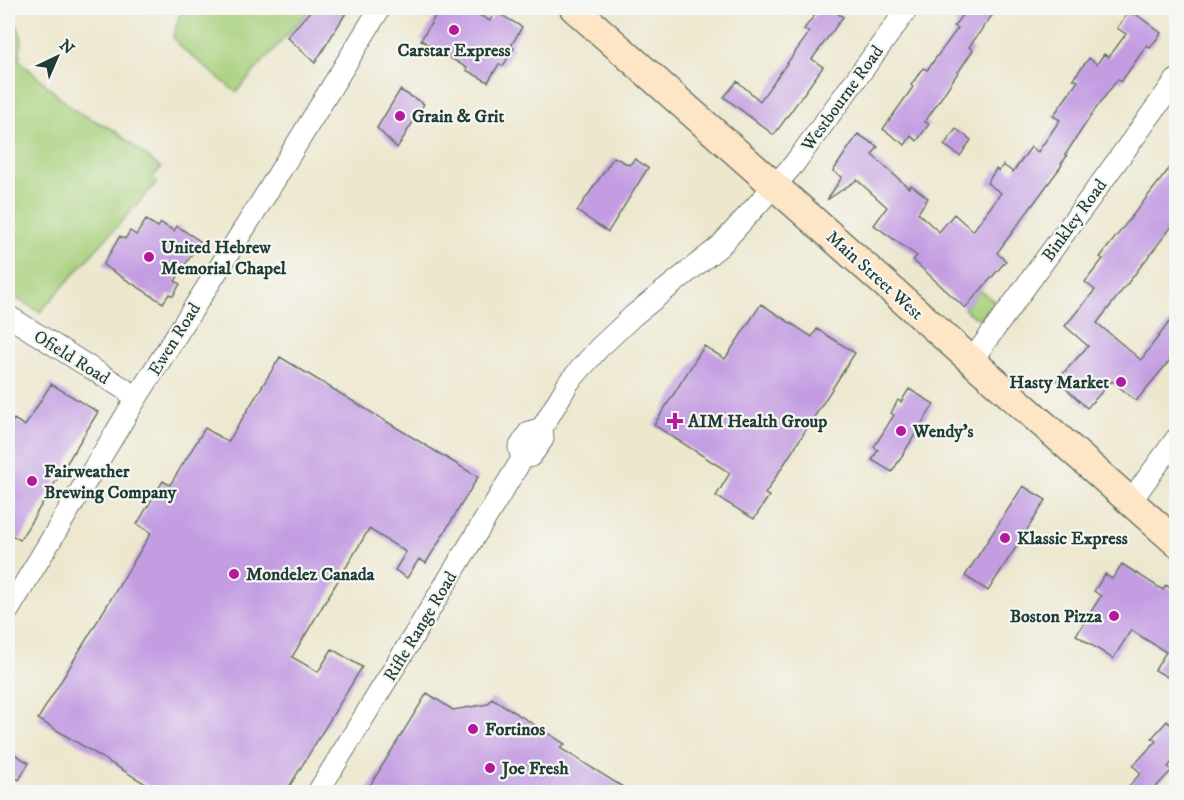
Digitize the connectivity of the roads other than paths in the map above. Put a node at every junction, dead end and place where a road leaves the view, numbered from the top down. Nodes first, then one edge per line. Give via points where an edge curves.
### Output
1 (380, 8) edge
2 (574, 8) edge
3 (908, 8) edge
4 (1176, 80) edge
5 (775, 186) junction
6 (8, 316) edge
7 (972, 360) junction
8 (137, 397) junction
9 (1176, 439) edge
10 (1131, 501) junction
11 (1176, 542) edge
12 (8, 611) edge
13 (318, 792) edge

1 - 8 street, Ewen Road
2 - 5 main road, Main Street West
3 - 5 street, Westbourne Road
4 - 7 street, Binkley Road
5 - 7 main road, Main Street West
5 - 13 street, Rifle Range Road via 720,246 634,315 569,382 542,428 543,439 531,456 522,459
6 - 8 street, Ofield Road
7 - 10 main road, Main Street West
8 - 12 street, Ewen Road
9 - 10 street
10 - 11 main road, Main Street West

